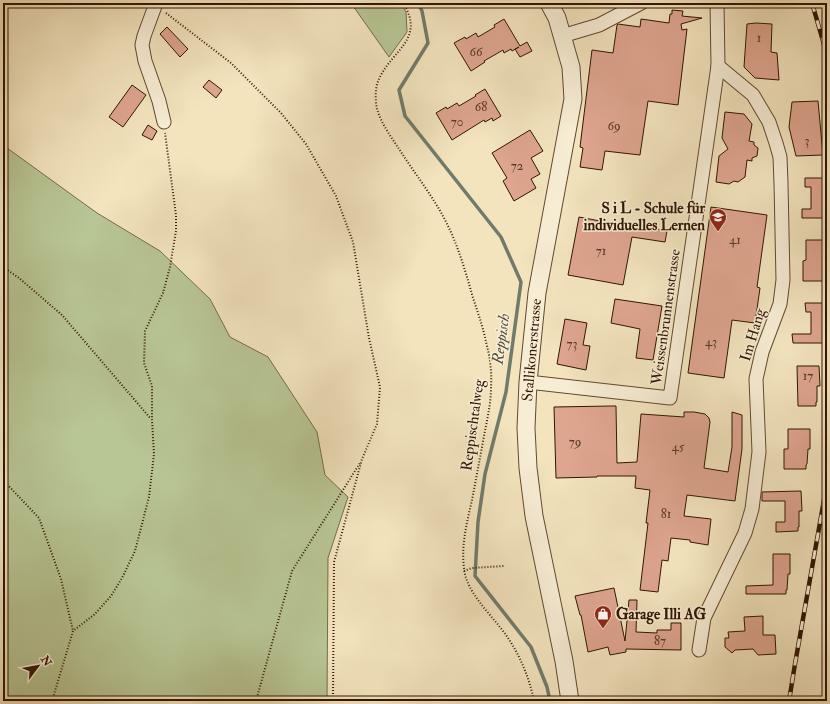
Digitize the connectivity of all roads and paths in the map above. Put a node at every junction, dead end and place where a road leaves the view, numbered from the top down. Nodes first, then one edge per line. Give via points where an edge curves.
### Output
1 (403, 3) edge
2 (549, 3) edge
3 (641, 3) edge
4 (717, 3) edge
5 (155, 4) edge
6 (562, 36) junction
7 (718, 66) junction
8 (164, 122) joint
9 (3, 267) edge
10 (528, 382) junction
11 (152, 420) junction
12 (362, 459) junction
13 (3, 480) edge
14 (504, 566) dead end
15 (464, 571) junction
16 (73, 630) junction
17 (699, 650) dead end
18 (52, 701) edge
19 (256, 701) edge
20 (333, 701) edge
21 (534, 701) edge
22 (570, 701) edge

1 - 15 path, Reppischtalweg via 411,18 410,34 378,80 377,109 392,139 453,234 486,342 491,372 492,389 465,531
2 - 6 street, Stallikonerstrasse
3 - 6 street via 599,25
4 - 7 street, Weissenbrunnenstrasse
5 - 8 street via 142,45
5 - 12 path via 231,63 281,113 306,144 336,196 353,242 380,387 377,424
6 - 10 street, Stallikonerstrasse via 572,66 573,99 537,293
7 - 10 street, Weissenbrunnenstrasse via 670,398
7 - 17 street, Im Hang via 753,95 769,122 776,143 780,157 783,280 780,304 762,352 756,380 759,452 752,509 746,533 704,618
8 - 11 path via 176,231 163,293 145,331 144,363 152,386
9 - 11 path via 62,315
10 - 22 street, Stallikonerstrasse via 526,428 533,509
11 - 16 path via 154,454 149,497 135,551 111,596 95,614
12 - 19 path via 292,571
12 - 20 path via 334,562
13 - 16 path via 39,518 61,579
14 - 15 path
15 - 21 path, Reppischtalweg via 478,600 516,650 527,673
16 - 18 path

